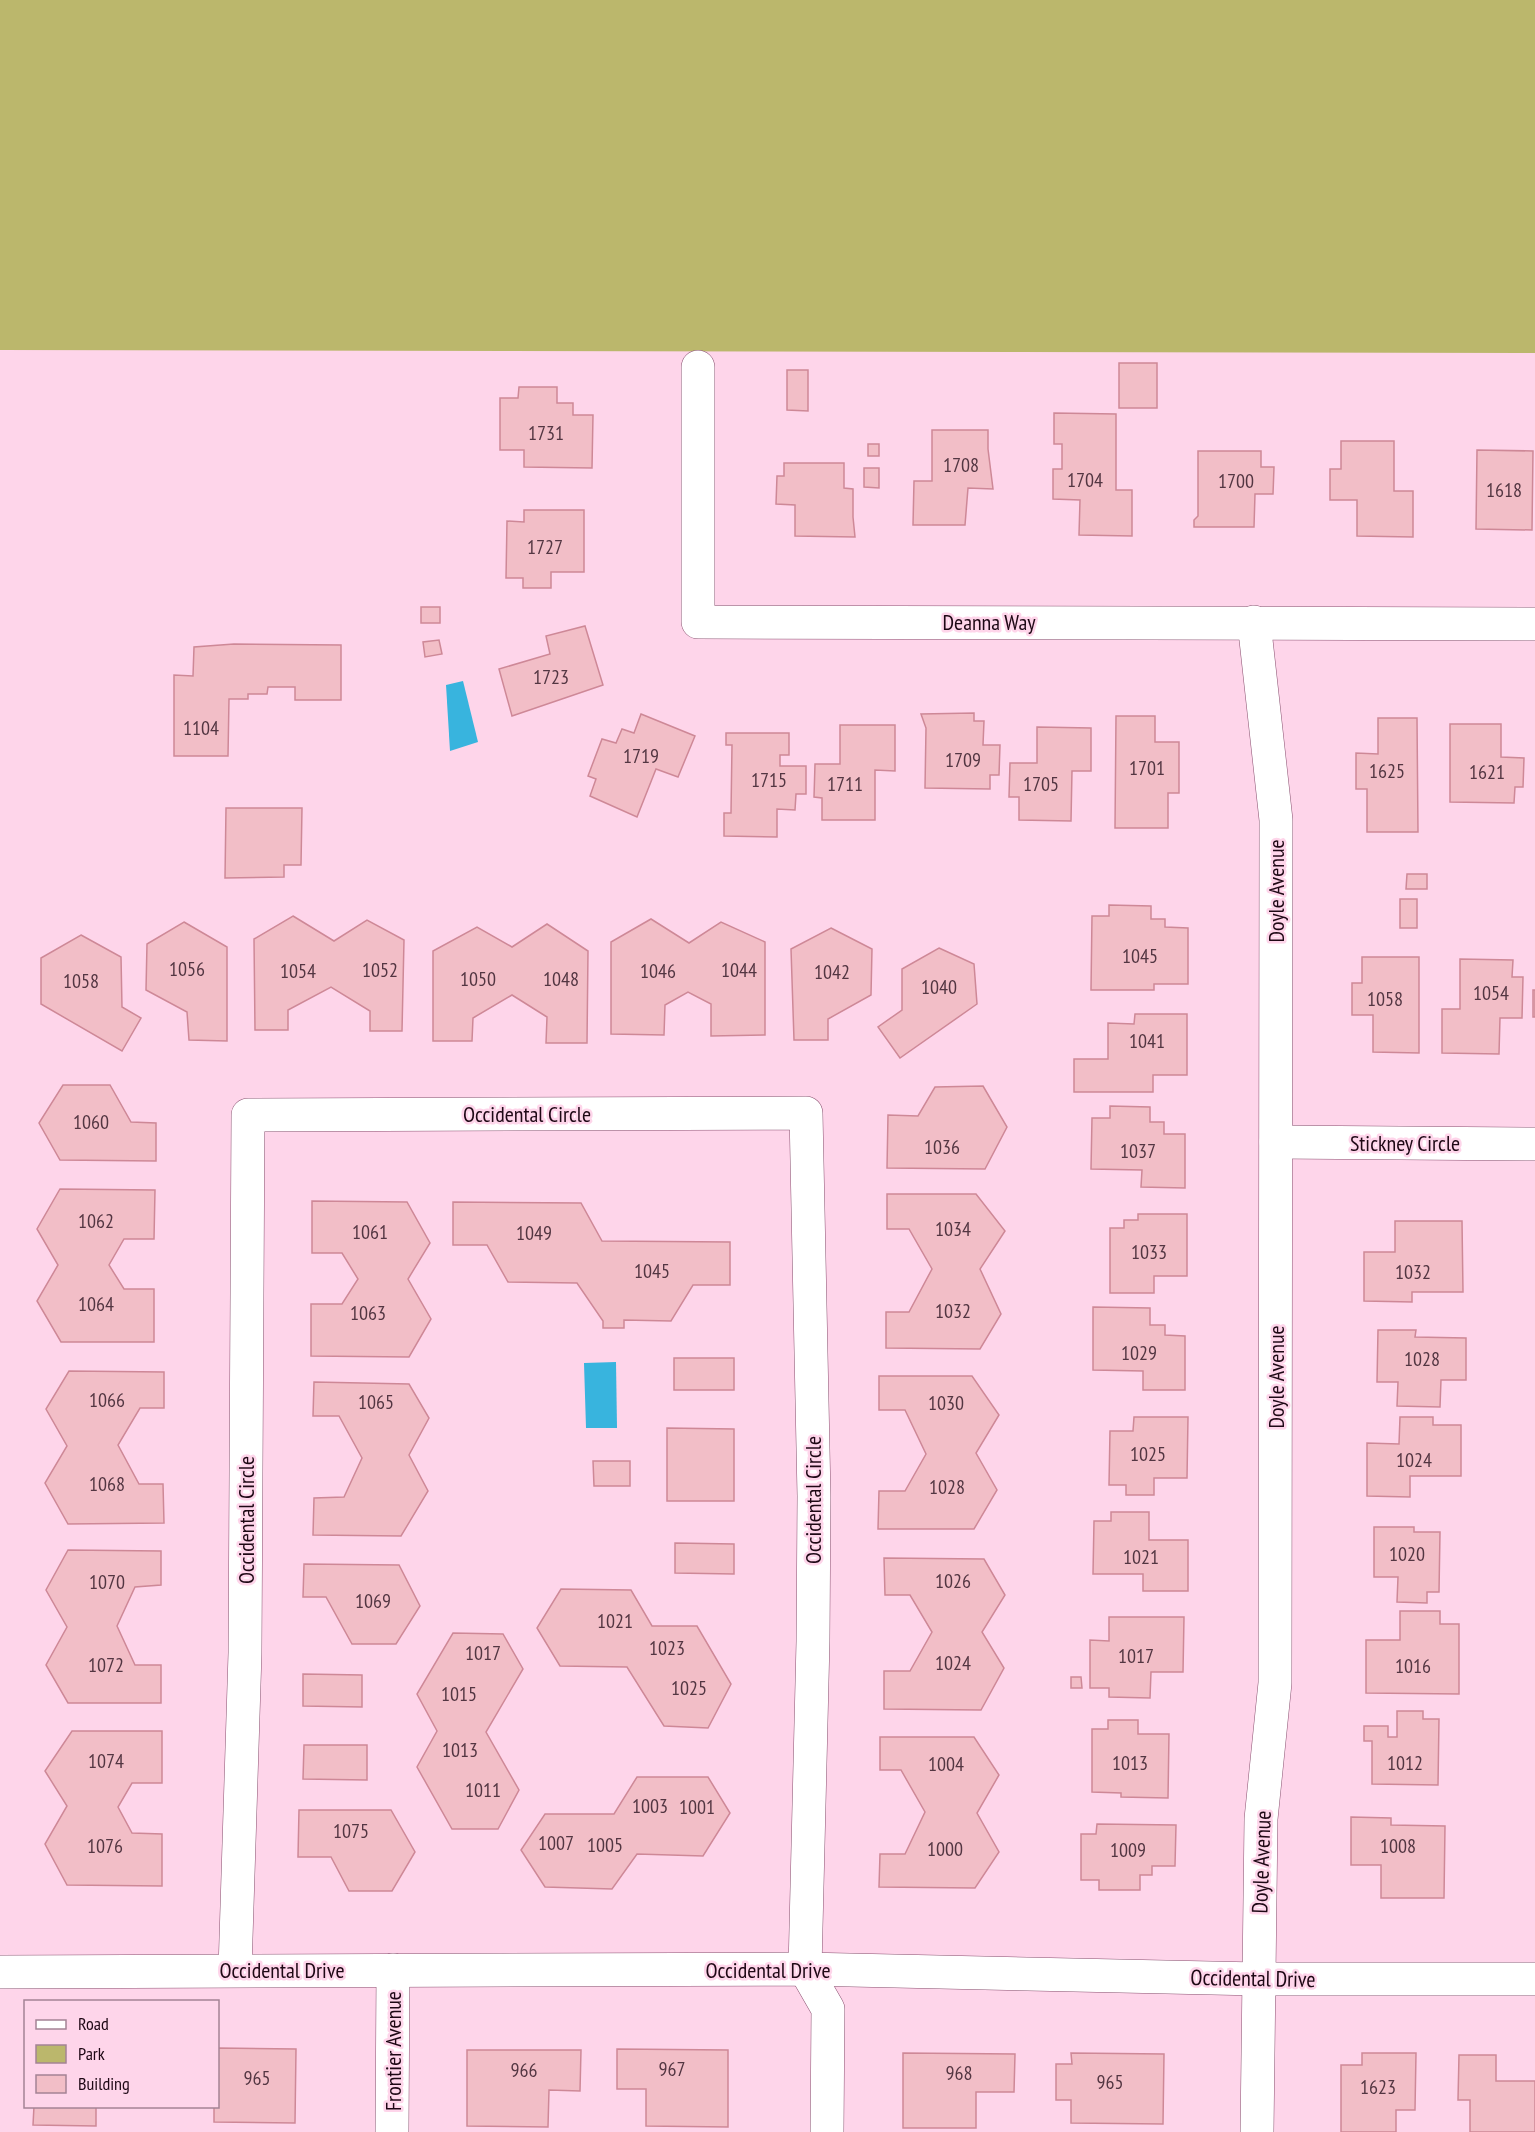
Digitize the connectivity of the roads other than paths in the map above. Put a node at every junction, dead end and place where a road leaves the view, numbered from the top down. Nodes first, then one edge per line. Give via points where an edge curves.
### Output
1 (698, 367) dead end
2 (1254, 622) junction
3 (1535, 624) edge
4 (1276, 1142) junction
5 (1535, 1144) edge
6 (805, 1969) junction
7 (235, 1970) junction
8 (393, 1970) junction
9 (0, 1972) edge
10 (1258, 1979) junction
11 (1535, 1979) edge
12 (392, 2132) edge
13 (827, 2132) edge
14 (1257, 2132) edge

1 - 2 street, Deanna Way via 698,622
2 - 3 street, Deanna Way
2 - 4 street, Doyle Avenue via 1276,820
4 - 5 street, Stickney Circle
4 - 10 street, Doyle Avenue via 1275,1683 1261,1819
6 - 7 street, Occidental Circle via 814,1507 806,1113 248,1115 245,1653
6 - 8 street, Occidental Drive
6 - 10 street, Occidental Drive
6 - 13 street via 828,2009
7 - 8 street, Occidental Drive
7 - 9 street, Occidental Drive
8 - 12 street, Frontier Avenue
10 - 11 street, Occidental Drive
10 - 14 street, Doyle Avenue

